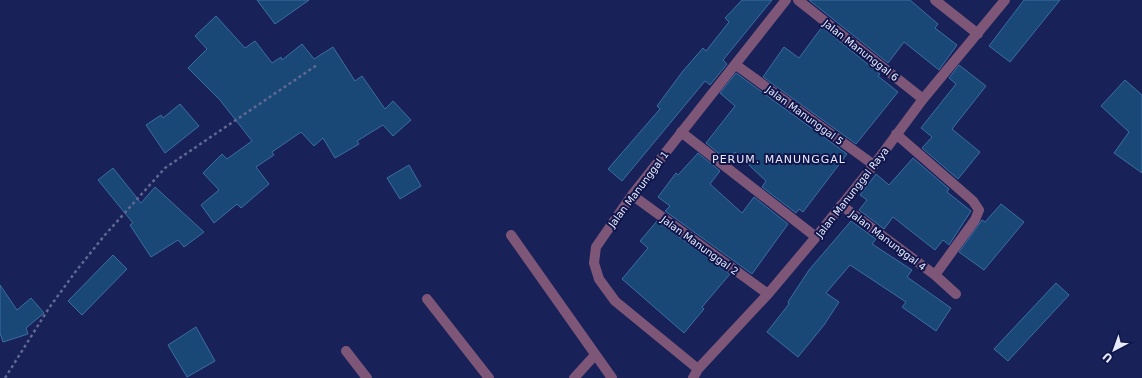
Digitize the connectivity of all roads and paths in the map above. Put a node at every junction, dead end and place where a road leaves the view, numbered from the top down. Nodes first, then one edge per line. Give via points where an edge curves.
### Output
1 (786, 0) edge
2 (798, 0) edge
3 (935, 0) edge
4 (1005, 0) edge
5 (978, 34) junction
6 (317, 65) dead end
7 (736, 65) junction
8 (923, 99) junction
9 (681, 132) junction
10 (896, 134) junction
11 (874, 166) junction
12 (632, 196) junction
13 (841, 205) junction
14 (511, 235) dead end
15 (816, 237) junction
16 (935, 276) junction
17 (768, 294) junction
18 (956, 294) dead end
19 (427, 299) dead end
20 (346, 351) dead end
21 (595, 355) junction
22 (698, 369) junction
23 (362, 376) edge
24 (5, 378) edge
25 (489, 378) edge
26 (574, 378) edge
27 (612, 378) edge
28 (693, 378) edge

1 - 7 street, Jalan Manunggal 1
2 - 8 street, Jalan Manunggal 6
3 - 5 street
4 - 5 street, Jalan Manunggal Raya
5 - 8 street, Jalan Manunggal Raya
6 - 24 path via 165,168 76,271
7 - 9 street, Jalan Manunggal 1
7 - 11 street, Jalan Manunggal 5
8 - 10 street, Jalan Manunggal Raya
9 - 12 street, Jalan Manunggal 1
9 - 15 street
10 - 11 street, Jalan Manunggal Raya
10 - 16 street, Jalan Manunggal 4 via 973,201 979,210 975,220
11 - 13 street, Jalan Manunggal Raya
12 - 17 street, Jalan Manunggal 2
12 - 22 street, Jalan Manunggal 1 via 596,247 594,263 599,279 614,301
13 - 15 street, Jalan Manunggal Raya
13 - 16 street, Jalan Manunggal 4
14 - 21 street
15 - 17 street, Jalan Manunggal Raya
16 - 18 street, Jalan Manunggal 4
17 - 22 street, Jalan Manunggal Raya
19 - 25 street
20 - 23 street
21 - 26 street
21 - 27 street
22 - 28 street, Jalan Manunggal Raya

